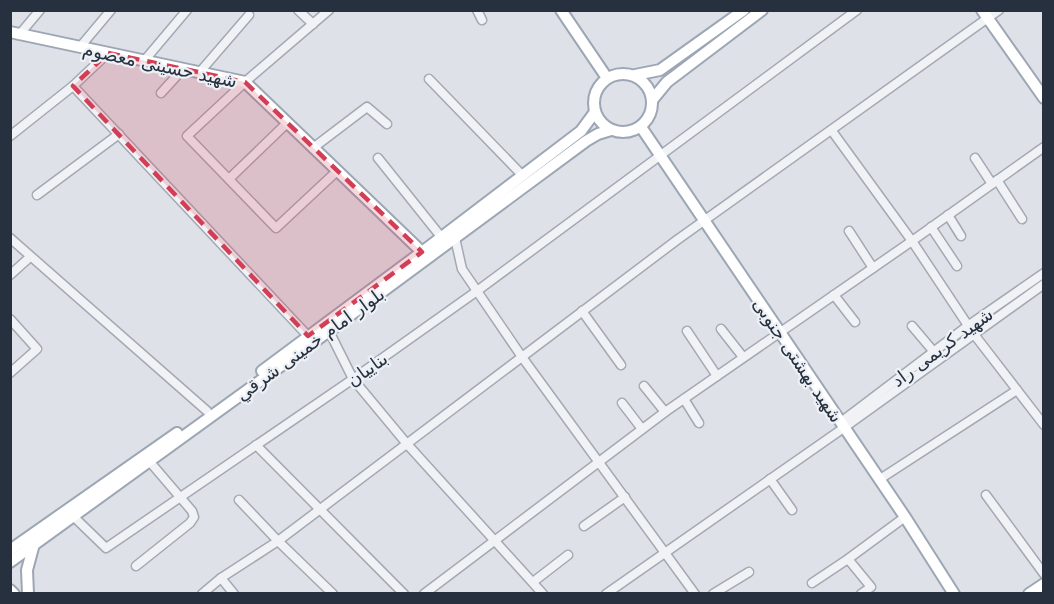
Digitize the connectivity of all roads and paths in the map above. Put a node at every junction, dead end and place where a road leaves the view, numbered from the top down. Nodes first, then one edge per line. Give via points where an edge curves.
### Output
1 (40, 10) edge
2 (111, 10) edge
3 (187, 10) edge
4 (298, 10) edge
5 (329, 10) edge
6 (477, 10) edge
7 (561, 10) edge
8 (744, 10) edge
9 (762, 10) edge
10 (857, 10) edge
11 (999, 10) edge
12 (249, 15) dead end
13 (985, 15) edge
14 (482, 20) dead end
15 (313, 24) junction
16 (15, 33) edge
17 (80, 47) junction
18 (108, 54) junction
19 (144, 61) junction
20 (183, 69) junction
21 (199, 73) junction
22 (634, 75) junction
23 (608, 78) junction
24 (429, 79) dead end
25 (245, 82) junction
26 (74, 86) junction
27 (160, 93) dead end
28 (1044, 98) edge
29 (653, 99) junction
30 (595, 112) junction
31 (286, 124) junction
32 (387, 124) dead end
33 (641, 127) junction
34 (611, 130) junction
35 (832, 131) junction
36 (119, 134) junction
37 (10, 136) edge
38 (1044, 147) edge
39 (313, 148) junction
40 (659, 155) junction
41 (378, 158) dead end
42 (975, 158) dead end
43 (337, 171) junction
44 (523, 176) junction
45 (230, 179) junction
46 (995, 182) junction
47 (37, 195) dead end
48 (948, 216) junction
49 (1022, 219) dead end
50 (704, 222) junction
51 (931, 228) junction
52 (849, 231) dead end
53 (961, 236) dead end
54 (442, 237) junction
55 (10, 238) edge
56 (455, 238) junction
57 (912, 241) junction
58 (422, 252) junction
59 (30, 256) junction
60 (957, 266) dead end
61 (873, 268) junction
62 (1044, 273) edge
63 (10, 275) edge
64 (1044, 284) edge
65 (477, 291) junction
66 (834, 295) junction
67 (582, 311) junction
68 (10, 319) edge
69 (855, 322) dead end
70 (912, 326) dead end
71 (721, 329) dead end
72 (971, 329) junction
73 (329, 331) junction
74 (687, 331) dead end
75 (780, 333) junction
76 (308, 336) junction
77 (934, 352) junction
78 (522, 357) junction
79 (743, 357) junction
80 (621, 365) dead end
81 (10, 373) edge
82 (717, 376) junction
83 (353, 379) junction
84 (644, 386) dead end
85 (1017, 390) junction
86 (684, 399) junction
87 (622, 403) dead end
88 (207, 411) junction
89 (665, 412) junction
90 (699, 423) dead end
91 (843, 425) junction
92 (1044, 425) edge
93 (642, 429) junction
94 (407, 444) junction
95 (256, 445) junction
96 (150, 462) junction
97 (600, 462) junction
98 (770, 479) junction
99 (879, 479) junction
100 (986, 495) dead end
101 (625, 497) junction
102 (180, 498) junction
103 (239, 500) dead end
104 (320, 510) junction
105 (792, 510) dead end
106 (73, 516) junction
107 (905, 517) junction
108 (584, 526) dead end
109 (496, 540) junction
110 (278, 541) junction
111 (30, 542) junction
112 (10, 543) edge
113 (10, 550) edge
114 (665, 551) junction
115 (568, 555) dead end
116 (848, 560) junction
117 (10, 562) edge
118 (136, 566) dead end
119 (748, 572) dead end
120 (1044, 573) edge
121 (220, 578) junction
122 (533, 582) junction
123 (812, 583) dead end
124 (1044, 584) edge
125 (10, 590) edge
126 (430, 592) edge
127 (14, 594) edge
128 (28, 594) edge
129 (202, 594) edge
130 (234, 594) edge
131 (333, 594) edge
132 (404, 594) edge
133 (543, 594) edge
134 (606, 594) edge
135 (695, 594) edge
136 (713, 594) edge
137 (861, 594) edge
138 (954, 594) edge
139 (1029, 594) edge

1 - 16 street
2 - 17 street
3 - 19 street
4 - 15 street
5 - 15 street
6 - 14 street
7 - 23 main road
8 - 22 main road via 660,70
9 - 29 main road via 667,81
10 - 40 street, بناییان
11 - 13 street
12 - 21 street
13 - 28 main road
13 - 35 street
15 - 25 street
16 - 17 main road, شهید حسینی معصوم
17 - 18 main road, شهید حسینی معصوم
18 - 19 main road, شهید حسینی معصوم
18 - 26 street
19 - 20 main road, شهید حسینی معصوم
20 - 21 main road, شهید حسینی معصوم
20 - 27 street
21 - 25 main road, شهید حسینی معصوم
22 - 23 main road
22 - 29 main road via 647,85
23 - 30 main road via 596,93
24 - 44 street
25 - 31 main road, شهید حسینی معصوم
25 - 45 street via 187,136
26 - 36 street
26 - 37 street
29 - 33 main road via 650,115
30 - 34 main road
30 - 44 main road, بلوار امام خمینی شرقي via 581,131
31 - 39 main road, شهید حسینی معصوم
31 - 45 street
32 - 39 street via 367,106
33 - 34 main road via 626,132
33 - 40 main road, شهید بهشتی جنوبی
34 - 56 main road, بلوار امام خمینی شرقي via 586,141
35 - 50 street
35 - 57 street
36 - 47 street
36 - 76 street
38 - 46 street
39 - 43 main road, شهید حسینی معصوم
40 - 50 main road, شهید بهشتی جنوبی
40 - 65 street, بناییان
41 - 54 street
42 - 46 street
43 - 45 street via 276,228
43 - 58 main road, شهید حسینی معصوم
44 - 54 main road, بلوار امام خمینی شرقي
46 - 48 street
46 - 49 street
48 - 51 street
48 - 53 street
50 - 67 street
50 - 75 main road, شهید بهشتی جنوبی
51 - 57 street
51 - 60 street
52 - 61 street
54 - 58 main road, بلوار امام خمینی شرقي
55 - 59 street
56 - 65 street via 462,269
56 - 73 main road, بلوار امام خمینی شرقي
57 - 61 street
57 - 72 street
58 - 76 main road, بلوار امام خمینی شرقي
59 - 63 street
59 - 88 street
61 - 66 street
62 - 72 street, شهید کریمی راد
64 - 72 street, شهید کریمی راد
65 - 78 street
65 - 83 street, بناییان
66 - 69 street
66 - 75 street
67 - 78 street
67 - 80 street
68 - 81 street via 37,349
70 - 77 street
71 - 79 street
72 - 77 street, شهید کریمی راد
72 - 85 street
72 - 91 street, شهید کریمی راد
73 - 83 street
73 - 96 main road, بلوار امام خمینی شرقي
74 - 82 street
75 - 79 street
75 - 91 main road, شهید بهشتی جنوبی
76 - 88 main road, بلوار امام خمینی شرقي
77 - 91 street, شهید کریمی راد
78 - 94 street
78 - 97 street
79 - 82 street
82 - 86 street
83 - 94 street
83 - 95 street, بناییان
84 - 89 street
85 - 92 street
85 - 99 street
86 - 89 street
86 - 90 street
87 - 93 street
88 - 111 main road, بلوار امام خمینی شرقي
89 - 93 street
91 - 98 street
91 - 99 main road, شهید بهشتی جنوبی
93 - 97 street
94 - 104 street
94 - 109 street
95 - 102 street, بناییان
95 - 104 street
96 - 102 street
96 - 106 main road, بلوار امام خمینی شرقي
97 - 101 street
97 - 109 street
98 - 105 street
98 - 114 street
99 - 107 main road, شهید بهشتی جنوبی
100 - 120 street
101 - 108 street
101 - 114 street
102 - 106 street, بناییان via 106,548
102 - 118 street via 194,517
103 - 110 street
104 - 110 street
104 - 132 street
106 - 111 main road, بلوار امام خمینی شرقي
107 - 116 street
107 - 138 main road, شهید بهشتی جنوبی
109 - 122 street
109 - 126 street
110 - 121 street
110 - 131 street
111 - 112 main road
111 - 113 main road, بلوار امام خمینی شرقي
111 - 117 main road, بلوار امام خمینی شرقي
111 - 128 main road
114 - 134 street
114 - 135 street
115 - 122 street
116 - 123 street
116 - 137 street via 871,586
119 - 136 street
121 - 129 street
121 - 130 street
122 - 133 street
124 - 139 main road
125 - 127 main road

